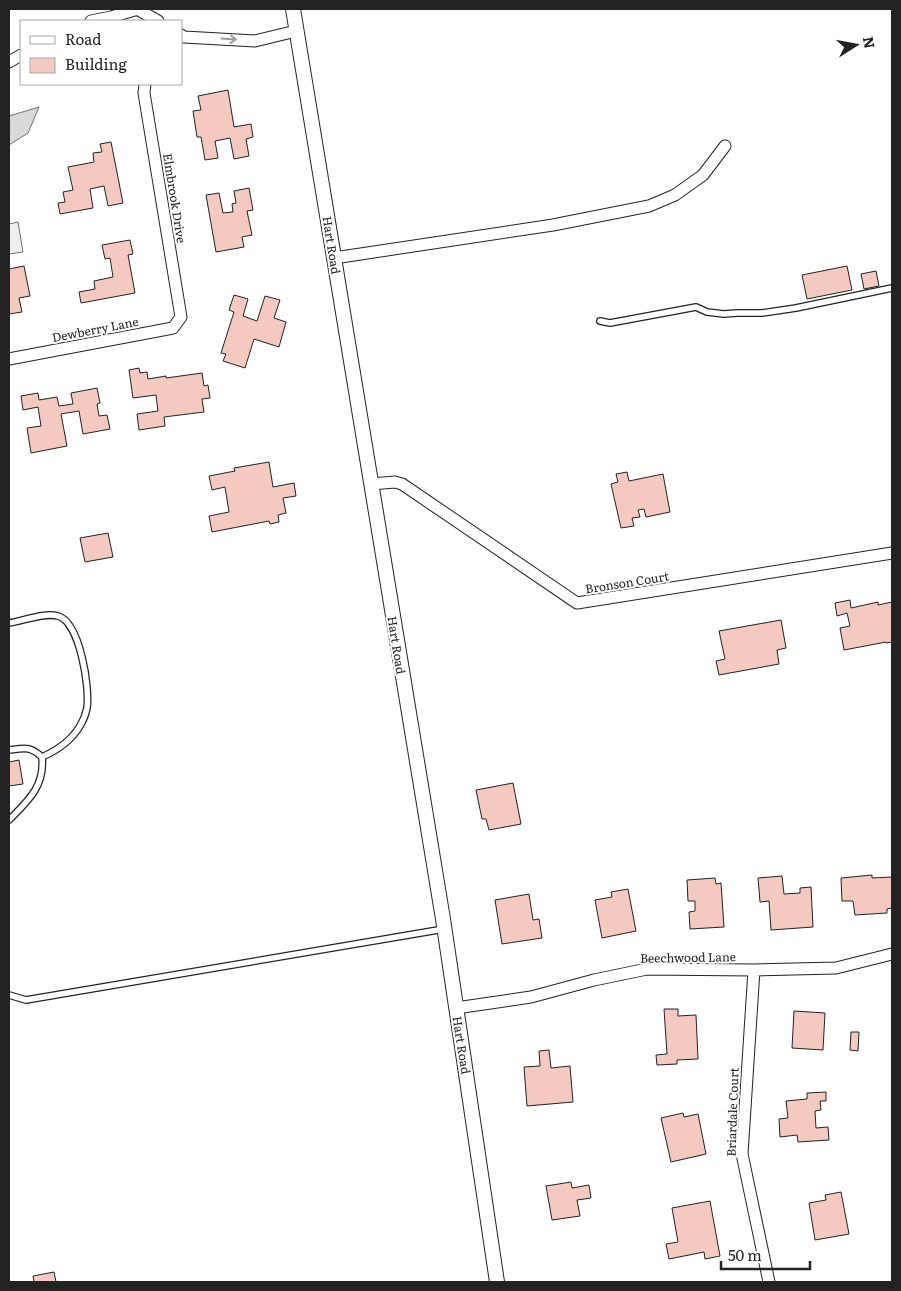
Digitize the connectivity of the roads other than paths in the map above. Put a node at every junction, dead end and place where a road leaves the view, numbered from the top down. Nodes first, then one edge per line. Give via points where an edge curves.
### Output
1 (137, 9) edge
2 (292, 9) edge
3 (96, 20) edge
4 (156, 20) edge
5 (296, 31) junction
6 (182, 36) edge
7 (20, 56) edge
8 (9, 62) edge
9 (145, 85) edge
10 (725, 146) dead end
11 (334, 258) junction
12 (892, 288) edge
13 (181, 317) joint
14 (600, 321) dead end
15 (9, 359) edge
16 (371, 484) junction
17 (892, 553) edge
18 (9, 623) edge
19 (9, 750) edge
20 (42, 757) junction
21 (9, 820) edge
22 (444, 929) junction
23 (892, 954) edge
24 (754, 970) junction
25 (9, 995) edge
26 (456, 1008) junction
27 (497, 1282) edge
28 (769, 1282) edge

1 - 3 street
1 - 4 street
2 - 5 street, Hart Road
6 -> 5 street via 255,41
5 - 11 street, Hart Road
7 - 8 street
9 - 13 street, Elmbrook Drive
10 - 11 street via 703,175 675,195 649,206 552,225
11 - 16 street, Hart Road
12 - 14 lane via 762,313 724,314 696,307 610,323
13 - 15 street, Dewberry Lane via 173,328
16 - 17 street, Bronson Court via 402,484 577,604
16 - 22 street, Hart Road
18 - 20 lane via 48,615 60,616 70,626 82,651 87,707 81,725 67,743
19 - 20 lane via 25,748
20 - 21 lane via 40,780 31,796
22 - 25 lane via 26,1000
22 - 26 street, Hart Road
23 - 24 street, Beechwood Lane via 836,968
24 - 26 street, Beechwood Lane via 647,969 531,997
24 - 28 street, Briardale Court via 742,1154
26 - 27 street, Hart Road

